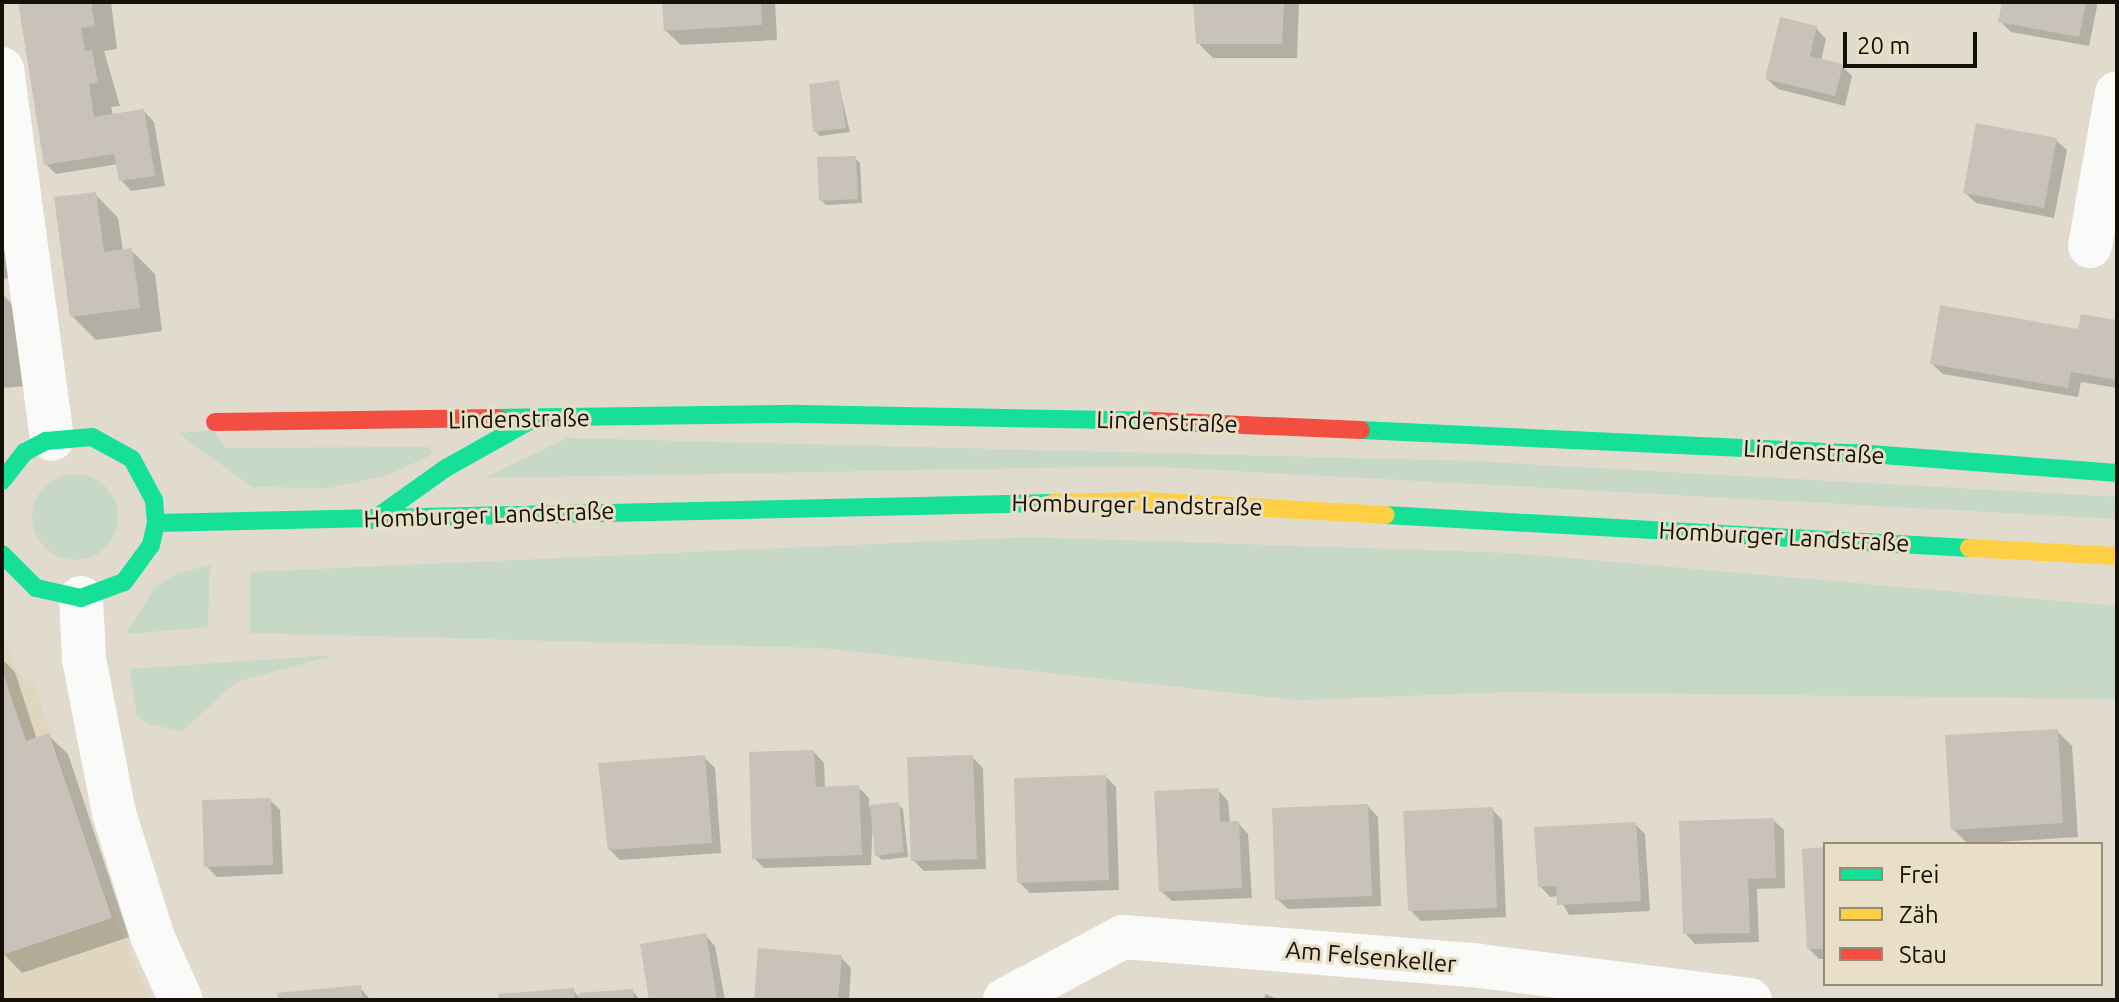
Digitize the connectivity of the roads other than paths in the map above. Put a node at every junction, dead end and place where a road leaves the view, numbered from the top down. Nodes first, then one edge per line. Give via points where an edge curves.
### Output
1 (2, 69) edge
2 (2117, 93) edge
3 (2090, 246) dead end
4 (533, 419) junction
5 (215, 422) dead end
6 (52, 439) junction
7 (2117, 473) edge
8 (2, 481) edge
9 (373, 520) junction
10 (156, 523) junction
11 (2, 554) edge
12 (2117, 556) edge
13 (81, 598) junction
14 (1472, 983) edge
15 (181, 1000) edge
16 (1005, 1000) edge
17 (1750, 1000) edge

1 - 6 street
2 - 3 street
4 - 5 street, Lindenstraße
4 - 7 street, Lindenstraße via 801,414 1173,421 1857,453
4 - 9 street via 446,468
6 - 8 street via 25,452
6 - 10 street via 92,437 132,459 154,500
9 - 10 street, Homburger Landstraße
9 - 12 street, Homburger Landstraße via 1145,501
10 - 13 street via 151,545 124,582
11 - 13 street via 36,588
13 - 15 street via 84,659 114,813 153,938
14 - 16 street, Am Felsenkeller via 1123,937
14 - 17 street, Am Felsenkeller

